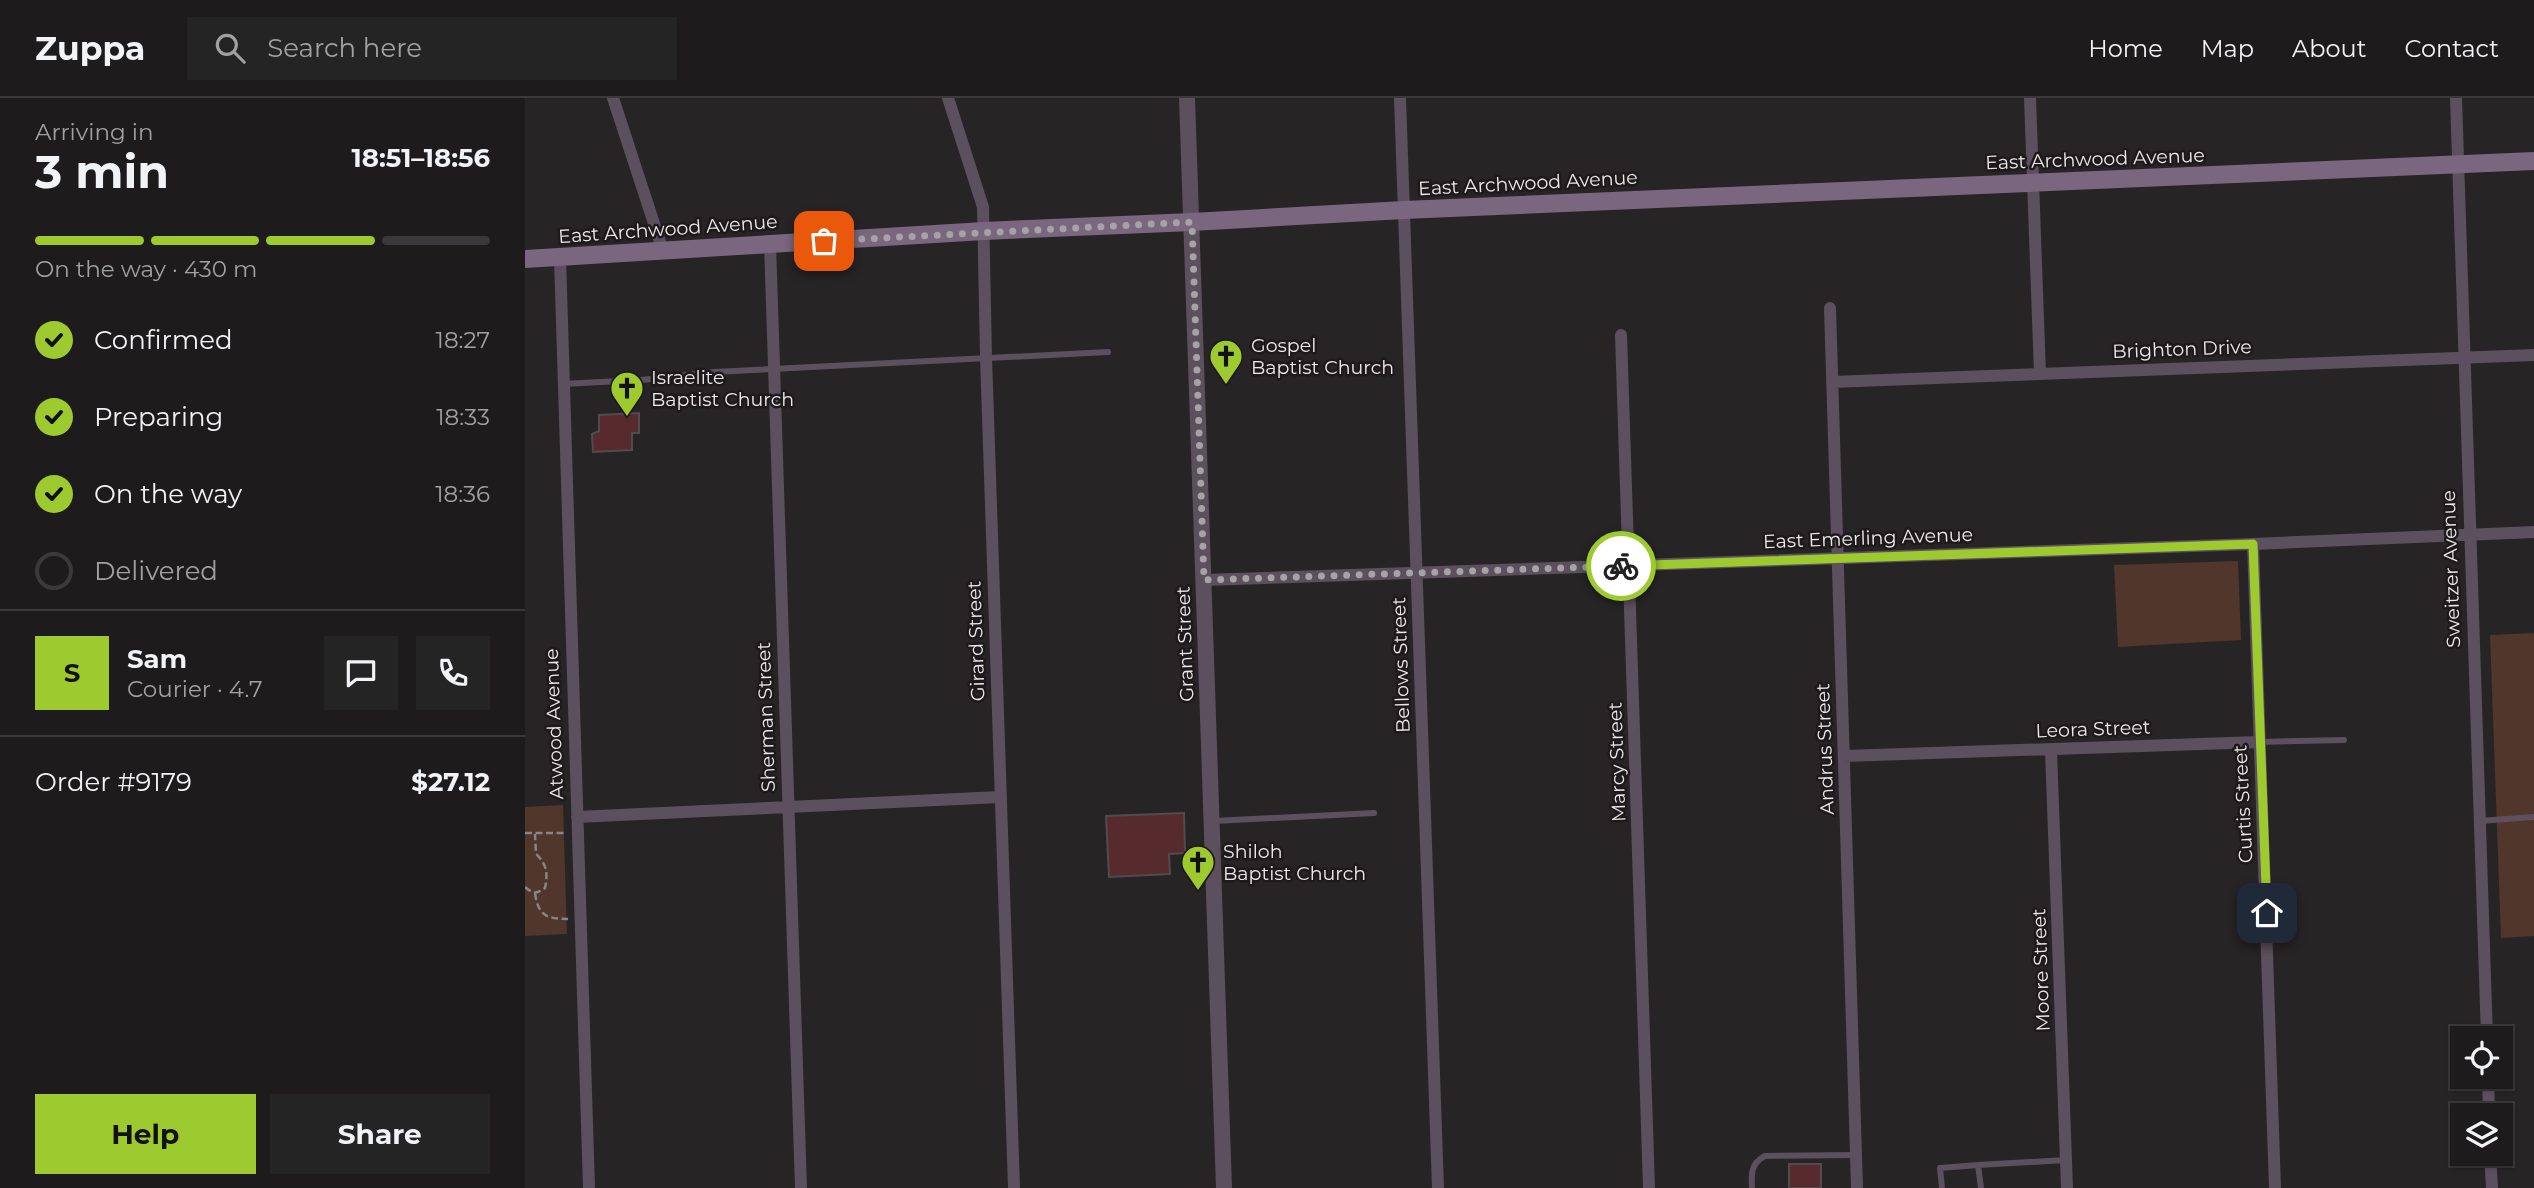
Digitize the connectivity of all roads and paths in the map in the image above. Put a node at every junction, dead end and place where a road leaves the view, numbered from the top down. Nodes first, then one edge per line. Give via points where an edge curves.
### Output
1 (613, 98) edge
2 (948, 98) edge
3 (1187, 98) edge
4 (1400, 98) edge
5 (2030, 98) edge
6 (2456, 98) edge
7 (2534, 161) edge
8 (2458, 165) junction
9 (2033, 182) junction
10 (1404, 210) junction
11 (1192, 222) junction
12 (984, 231) junction
13 (770, 244) junction
14 (663, 251) junction
15 (559, 258) junction
16 (525, 259) edge
17 (1830, 308) dead end
18 (1621, 335) dead end
19 (1108, 352) dead end
20 (2534, 355) edge
21 (986, 357) junction
22 (2464, 358) junction
23 (773, 370) junction
24 (2041, 374) junction
25 (1832, 382) junction
26 (562, 384) junction
27 (2534, 532) edge
28 (2469, 535) junction
29 (2253, 544) junction
30 (1838, 559) junction
31 (1630, 566) junction
32 (1417, 572) junction
33 (1204, 580) junction
34 (2344, 740) dead end
35 (2259, 742) junction
36 (2051, 751) junction
37 (1844, 756) junction
38 (1000, 797) junction
39 (789, 807) junction
40 (1374, 813) dead end
41 (577, 817) junction
42 (2534, 817) edge
43 (1212, 821) junction
44 (2479, 821) junction
45 (577, 832) junction
46 (525, 833) edge
47 (535, 834) junction
48 (525, 887) edge
49 (535, 893) junction
50 (568, 919) dead end
51 (2487, 1026) edge
52 (1856, 1155) junction
53 (2067, 1160) junction
54 (1978, 1165) junction
55 (2491, 1166) edge
56 (589, 1188) edge
57 (801, 1188) edge
58 (1014, 1188) edge
59 (1224, 1188) edge
60 (1438, 1188) edge
61 (1649, 1188) edge
62 (1752, 1188) edge
63 (1857, 1188) edge
64 (1942, 1188) edge
65 (1981, 1188) edge
66 (2067, 1188) edge
67 (2275, 1188) edge
68 (2492, 1188) edge

1 - 14 street
2 - 12 street, Girard Street via 983,207
3 - 11 street, Grant Street
4 - 10 street, Bellows Street
5 - 9 street
6 - 8 street, Sweitzer Avenue
7 - 8 main road, East Archwood Avenue
8 - 9 main road, East Archwood Avenue
8 - 22 street, Sweitzer Avenue
9 - 10 main road, East Archwood Avenue
9 - 24 street
10 - 11 main road, East Archwood Avenue
10 - 32 street, Bellows Street
11 - 12 main road, East Archwood Avenue
11 - 33 street, Grant Street
12 - 13 main road, East Archwood Avenue
12 - 21 street, Girard Street
13 - 14 main road, East Archwood Avenue
13 - 23 street, Sherman Street
14 - 15 main road, East Archwood Avenue
15 - 16 main road, East Archwood Avenue
15 - 26 street, Atwood Avenue
17 - 25 street, Andrus Street
18 - 31 street, Marcy Street
19 - 21 lane
20 - 22 street, Brighton Drive
21 - 23 lane
21 - 38 street, Girard Street
22 - 24 street, Brighton Drive
22 - 28 street, Sweitzer Avenue
23 - 26 lane
23 - 39 street, Sherman Street
24 - 25 street, Brighton Drive
25 - 30 street, Andrus Street
26 - 41 street, Atwood Avenue
27 - 28 street, East Emerling Avenue
28 - 29 street, East Emerling Avenue
28 - 44 street, Sweitzer Avenue
29 - 30 street, East Emerling Avenue
29 - 35 street, Curtis Street
30 - 31 street, East Emerling Avenue
30 - 37 street, Andrus Street
31 - 32 street, East Emerling Avenue
31 - 61 street, Marcy Street
32 - 33 street, East Emerling Avenue
32 - 60 street, Bellows Street
33 - 43 street, Grant Street
34 - 35 lane, Leora Street
35 - 36 street, Leora Street
35 - 67 street, Curtis Street
36 - 37 street, Leora Street
36 - 53 street, Moore Street
37 - 52 street, Andrus Street
38 - 39 street
38 - 58 street, Girard Street
39 - 41 street
39 - 57 street, Sherman Street
40 - 43 lane
41 - 45 street, Atwood Avenue
42 - 44 lane
43 - 59 street, Grant Street
44 - 51 street, Sweitzer Avenue
45 - 47 path
45 - 56 street, Atwood Avenue
46 - 47 path
47 - 49 path via 536,854 548,876 545,888
48 - 49 path
49 - 50 path via 543,914
52 - 62 lane via 1765,1156 1754,1165
52 - 63 street, Andrus Street
53 - 54 lane
53 - 66 street, Moore Street
54 - 64 lane via 1940,1168
54 - 65 lane
55 - 68 street

